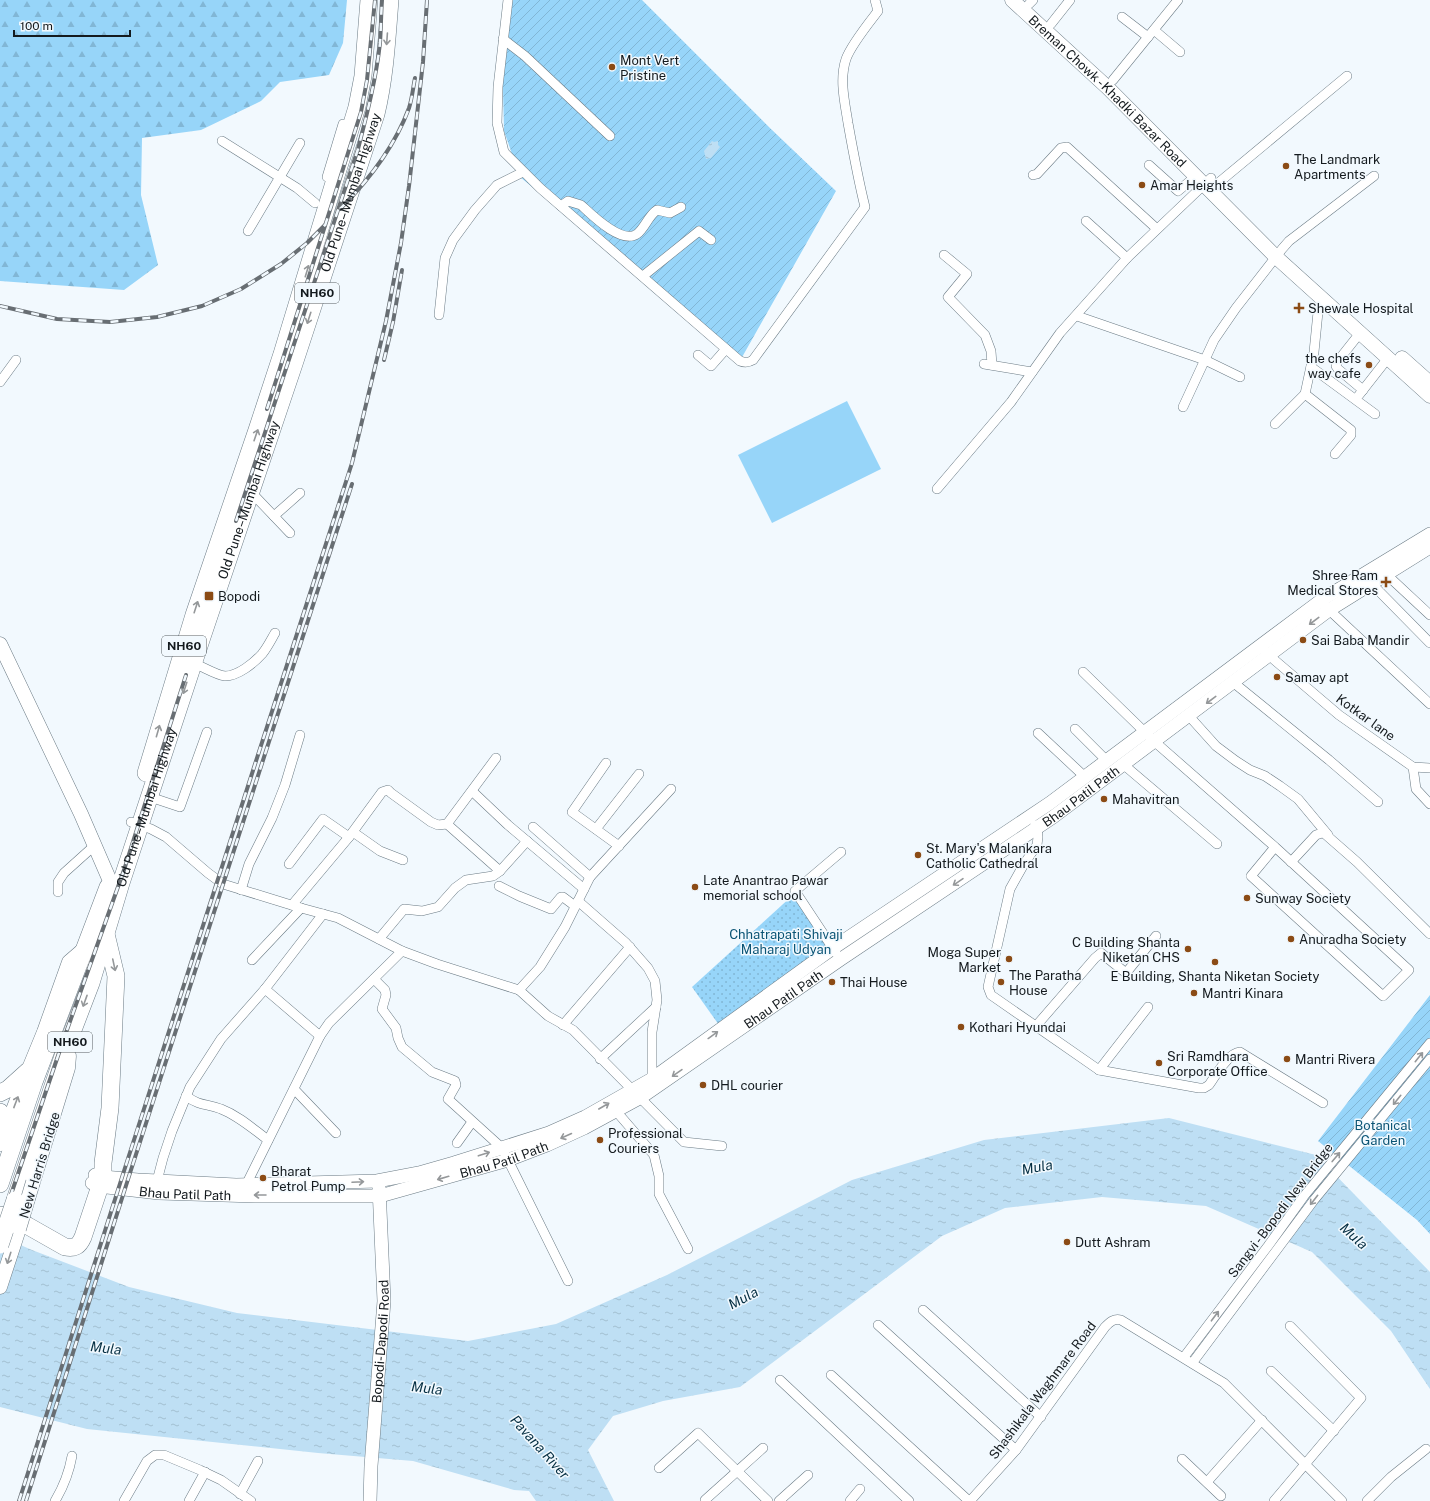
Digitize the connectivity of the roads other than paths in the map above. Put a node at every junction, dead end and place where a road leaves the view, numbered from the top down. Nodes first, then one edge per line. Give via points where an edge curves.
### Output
1 (369, 0) edge
2 (390, 0) edge
3 (508, 0) edge
4 (875, 0) edge
5 (1012, 0) edge
6 (1070, 0) edge
7 (1178, 0) edge
8 (1032, 7) edge
9 (1122, 17) dead end
10 (1051, 24) junction
11 (1151, 34) junction
12 (503, 39) junction
13 (1180, 52) dead end
14 (1347, 76) dead end
15 (1113, 80) junction
16 (610, 136) dead end
17 (222, 141) dead end
18 (300, 143) dead end
19 (1149, 165) dead end
20 (523, 172) junction
21 (1034, 175) dead end
22 (1374, 176) dead end
23 (279, 177) junction
24 (1207, 181) junction
25 (322, 200) junction
26 (561, 206) junction
27 (681, 207) dead end
28 (1086, 221) dead end
29 (1157, 229) junction
30 (248, 231) dead end
31 (318, 232) junction
32 (335, 237) junction
33 (710, 240) dead end
34 (1279, 253) junction
35 (944, 255) dead end
36 (1127, 258) junction
37 (643, 276) junction
38 (1326, 302) junction
39 (439, 315) dead end
40 (1077, 316) junction
41 (1360, 333) junction
42 (726, 348) junction
43 (698, 355) dead end
44 (1388, 358) junction
45 (16, 360) dead end
46 (1205, 360) junction
47 (1311, 367) junction
48 (1032, 372) junction
49 (1240, 377) dead end
50 (0, 382) edge
51 (1430, 382) edge
52 (1363, 390) junction
53 (1305, 394) junction
54 (1430, 396) edge
55 (1356, 399) junction
56 (1182, 407) dead end
57 (1375, 414) dead end
58 (1275, 424) dead end
59 (1335, 454) dead end
60 (937, 489) dead end
61 (251, 492) junction
62 (300, 493) dead end
63 (274, 516) junction
64 (290, 533) dead end
65 (1430, 534) edge
66 (1430, 547) edge
67 (1398, 560) junction
68 (1386, 574) junction
69 (1367, 579) junction
70 (1325, 605) junction
71 (1430, 615) edge
72 (275, 633) dead end
73 (1430, 642) edge
74 (0, 644) edge
75 (1264, 651) junction
76 (194, 663) junction
77 (1083, 672) dead end
78 (1234, 683) junction
79 (1430, 704) edge
80 (1189, 716) junction
81 (1075, 729) dead end
82 (208, 732) dead end
83 (1038, 733) dead end
84 (1145, 733) junction
85 (300, 735) dead end
86 (1155, 742) junction
87 (496, 758) dead end
88 (1107, 761) junction
89 (606, 763) dead end
90 (1124, 765) junction
91 (1413, 767) junction
92 (1430, 768) edge
93 (638, 774) dead end
94 (1085, 777) junction
95 (671, 789) dead end
96 (472, 791) junction
97 (150, 797) junction
98 (1378, 802) dead end
99 (1430, 804) edge
100 (1029, 817) junction
101 (135, 824) junction
102 (447, 824) junction
103 (533, 827) dead end
104 (1037, 828) junction
105 (596, 829) junction
106 (351, 834) junction
107 (1328, 836) junction
108 (527, 841) junction
109 (1217, 844) dead end
110 (94, 846) junction
111 (619, 846) junction
112 (1275, 847) junction
113 (841, 852) dead end
114 (403, 860) dead end
115 (1291, 862) junction
116 (289, 864) dead end
117 (500, 871) junction
118 (590, 877) junction
119 (115, 884) junction
120 (499, 886) dead end
121 (241, 890) junction
122 (584, 890) junction
123 (58, 892) dead end
124 (577, 904) junction
125 (296, 907) junction
126 (323, 914) junction
127 (101, 925) junction
128 (1430, 934) edge
129 (1156, 936) dead end
130 (379, 940) junction
131 (630, 947) junction
132 (833, 948) junction
133 (84, 949) junction
134 (402, 951) junction
135 (841, 959) junction
136 (252, 960) dead end
137 (374, 979) junction
138 (91, 983) junction
139 (266, 989) junction
140 (519, 990) junction
141 (115, 999) junction
142 (1148, 1007) dead end
143 (656, 1008) junction
144 (563, 1025) junction
145 (1036, 1026) junction
146 (320, 1036) junction
147 (70, 1041) junction
148 (1430, 1043) edge
149 (600, 1059) junction
150 (1430, 1059) edge
151 (1099, 1070) junction
152 (28, 1071) junction
153 (652, 1079) junction
154 (294, 1089) junction
155 (0, 1093) edge
156 (636, 1094) junction
157 (186, 1096) junction
158 (1323, 1103) dead end
159 (616, 1111) junction
160 (0, 1112) edge
161 (472, 1122) junction
162 (336, 1133) dead end
163 (2, 1139) edge
164 (268, 1140) junction
165 (456, 1143) dead end
166 (722, 1146) dead end
167 (502, 1148) junction
168 (508, 1160) junction
169 (98, 1176) junction
170 (157, 1181) junction
171 (378, 1181) junction
172 (0, 1184) edge
173 (246, 1185) junction
174 (380, 1196) junction
175 (7, 1203) edge
176 (0, 1215) edge
177 (0, 1245) edge
178 (688, 1248) dead end
179 (568, 1281) dead end
180 (0, 1287) edge
181 (923, 1310) dead end
182 (878, 1326) dead end
183 (1290, 1326) dead end
184 (1184, 1357) junction
185 (1193, 1362) junction
186 (1271, 1371) dead end
187 (831, 1375) dead end
188 (780, 1380) dead end
189 (1041, 1417) junction
190 (1262, 1420) junction
191 (1334, 1431) junction
192 (763, 1448) dead end
193 (1426, 1449) dead end
194 (1016, 1450) junction
195 (72, 1456) dead end
196 (1182, 1459) dead end
197 (258, 1461) dead end
198 (1306, 1464) junction
199 (659, 1468) dead end
200 (737, 1471) junction
201 (205, 1472) junction
202 (808, 1475) dead end
203 (1207, 1482) junction
204 (860, 1489) dead end
205 (1221, 1496) dead end
206 (243, 1498) edge
207 (705, 1500) edge
208 (55, 1501) edge
209 (124, 1501) edge
210 (189, 1501) edge
211 (370, 1501) edge
212 (768, 1501) edge
213 (779, 1501) edge
214 (850, 1501) edge
215 (909, 1501) edge
216 (970, 1501) edge
217 (1274, 1501) edge
218 (1342, 1501) edge
219 (1367, 1501) edge

1 - 25 highway, Old Pune–Mumbai Highway / NH60 via 363,76 357,107
2 -> 32 highway, Old Pune–Mumbai Highway / NH60 via 381,94
3 - 12 street
4 - 42 street via 878,11 849,53 843,81 853,154 864,207 753,360 744,362
5 - 8 main road, Breman Chowk - Khadki Bazar Road
6 - 10 street
7 - 11 street
8 - 10 main road, Breman Chowk - Khadki Bazar Road
8 - 24 main road, Breman Chowk - Khadki Bazar Road via 1107,87
9 - 11 street
10 - 15 main road, Breman Chowk - Khadki Bazar Road
11 - 13 street
11 - 15 street
12 - 16 street via 525,56
12 - 20 street via 497,123 504,152
14 - 24 street
15 - 24 main road, Breman Chowk - Khadki Bazar Road
17 - 23 street
18 - 23 street
19 - 24 street via 1178,191
20 - 26 street
20 - 39 street via 497,185 453,240 445,258
21 - 29 street via 1061,148 1067,147
22 - 34 street via 1289,241
23 - 25 street
23 - 30 street
24 - 29 street
24 - 34 main road, Breman Chowk - Khadki Bazar Road
25 - 31 highway, Old Pune–Mumbai Highway / NH60
26 - 27 street via 568,201 581,205 606,227 630,237 637,234 657,210 670,213
26 - 37 street
28 - 36 street
29 - 36 street
31 - 32 highway
101 -> 31 highway, Old Pune–Mumbai Highway / NH60 via 194,615 282,354
32 -> 61 highway, Old Pune–Mumbai Highway / NH60
33 - 37 street via 699,231
34 - 38 main road, Breman Chowk - Khadki Bazar Road
34 - 46 street via 1236,308 1214,340
34 - 51 main road, Breman Chowk - Khadki Bazar Road
35 - 48 street via 967,274 948,297 986,335 991,352 988,365
36 - 40 street
37 - 42 street
38 - 41 main road, Breman Chowk - Khadki Bazar Road
38 - 47 street via 1318,312
40 - 46 street
40 - 48 street via 1060,333
41 - 44 main road, Breman Chowk - Khadki Bazar Road
41 - 52 street via 1336,366
42 - 43 street via 711,366
44 - 52 street
44 - 54 main road, Breman Chowk - Khadki Bazar Road
45 - 50 street
46 - 49 street
46 - 56 street
47 - 53 street
47 - 55 street
48 - 60 street via 1011,402
52 - 55 street
53 - 58 street
53 - 59 street via 1351,430 1351,435
55 - 57 street
61 - 63 street
61 - 76 highway, Old Pune–Mumbai Highway / NH60
62 - 63 street
63 - 64 street
65 - 67 main road, Bhau Patil Path
66 - 67 main road, Bhau Patil Path
67 - 68 main road, Bhau Patil Path
67 - 69 main road, Bhau Patil Path
68 - 69 main road, Bhau Patil Path
68 - 71 street
69 - 70 main road, Bhau Patil Path
69 - 73 street
70 - 75 main road, Bhau Patil Path
70 - 79 street
72 - 76 street via 263,654 232,675 225,676
74 - 110 main road
75 - 78 main road, Bhau Patil Path
75 - 84 main road, Bhau Patil Path
75 - 91 street, Kotkar lane via 1339,715
76 -> 97 highway, Old Pune–Mumbai Highway / NH60
77 - 84 street
78 -> 80 main road, Bhau Patil Path
78 - 98 street
80 - 86 main road, Bhau Patil Path
80 - 107 street via 1216,746 1298,799
81 - 88 street
82 - 97 street via 180,808
83 - 94 street
84 - 86 street
84 - 88 main road, Bhau Patil Path
85 - 121 street via 285,785 249,864
86 - 90 main road, Bhau Patil Path
86 - 112 street
87 - 96 street
88 - 94 main road, Bhau Patil Path
89 - 105 street via 572,812
90 - 104 main road, Bhau Patil Path
90 - 109 street
91 - 92 street
91 - 99 street via 1416,789
93 - 105 street
94 - 100 main road, Bhau Patil Path
95 - 111 street
96 - 102 street
96 - 108 street
97 - 101 highway, Old Pune–Mumbai Highway / NH60
100 - 104 street
100 - 132 main road, Bhau Patil Path
101 - 119 highway, Old Pune–Mumbai Highway / NH60
101 - 121 street via 166,837 223,884
102 - 106 street via 438,825 431,822 385,790
102 - 117 street
103 - 118 street
104 -> 135 main road, Bhau Patil Path
104 - 145 street via 1037,845 1010,889 988,988 991,995
105 - 111 street
106 - 114 street via 380,851
106 - 116 street via 323,819
106 - 125 street
107 - 115 street via 1322,833 1316,835
107 - 128 street via 1358,862
108 - 117 street
108 - 122 street
110 - 119 main road
110 - 123 street via 64,873 58,882
111 - 118 street
112 - 115 street
112 - 115 street via 1251,876 1383,996 1409,970
113 - 132 street via 795,891
117 - 130 street via 493,876 466,880 438,907 422,911 404,909
118 - 122 street
119 - 127 highway, Old Pune–Mumbai Highway / NH60
120 - 124 street via 551,909 561,897
121 - 125 street
122 - 124 street
124 - 131 street
124 - 140 street via 540,967
125 - 126 street
125 - 136 street
126 - 130 street via 338,918
126 - 139 street
127 - 133 highway, Old Pune–Mumbai Highway / NH60
127 - 138 highway, Old Pune–Mumbai Highway / NH60
127 -> 141 highway via 116,976
129 - 145 street via 1126,973 1100,953
130 - 134 street
131 - 143 street via 648,968 655,981
131 - 144 street
132 - 135 street
153 -> 132 main road, Bhau Patil Path
133 - 152 main road via 69,962
133 - 172 highway, Old Pune–Mumbai Highway / NH60 via 34,1082
134 - 137 street
134 - 140 street
135 -> 156 main road, Bhau Patil Path
137 - 146 street via 329,1022
137 - 161 street via 385,990 382,1010 396,1028 402,1047 432,1072 455,1081 456,1085 448,1100
138 - 141 highway via 103,983
138 -> 147 highway, Old Pune–Mumbai Highway / NH60
139 - 146 street
139 - 157 street via 221,1039
140 - 144 street via 548,1016
141 - 169 highway via 110,1108
142 - 151 street
143 - 149 street
143 - 153 street via 652,1032
144 - 149 street via 573,1030
145 - 151 street
146 - 154 street
147 - 175 highway, Old Pune–Mumbai Highway / NH60
147 -> 180 main road, New Harris Bridge, bridge via 68,1068
184 -> 148 street, Sangvi - Bopodi New Bridge via 1304,1196
149 - 156 street
150 -> 185 street, Sangvi - Bopodi New Bridge via 1314,1200
151 - 158 street via 1204,1088 1234,1052 1240,1052
152 - 155 highway
163 -> 152 main road
153 - 156 main road, Bhau Patil Path
154 - 162 street
154 - 164 street
156 - 159 main road, Bhau Patil Path
156 - 166 street via 684,1142
167 -> 156 main road, Bhau Patil Path via 549,1133
157 - 164 street via 198,1104 219,1108 235,1116
157 - 170 street
159 -> 168 main road, Bhau Patil Path via 547,1145
159 - 178 street via 654,1156 659,1176 659,1194
160 - 163 highway
161 - 165 street
161 - 167 street
164 - 173 street
167 - 168 street
171 -> 167 main road, Bhau Patil Path via 419,1173
168 -> 174 main road, Bhau Patil Path
168 - 179 street
169 - 170 main road, Bhau Patil Path
174 -> 169 main road, Bhau Patil Path via 159,1193
169 - 175 highway via 75,1234 70,1240
169 - 176 highway via 83,1237 75,1247 65,1247 28,1226
170 - 173 main road, Bhau Patil Path
173 -> 171 main road, Bhau Patil Path
171 - 174 main road, Bopodi-Dapodi Road
174 - 211 main road, Bopodi-Dapodi Road via 384,1301
175 - 177 highway, NH60, bridge
181 - 189 street
182 - 194 street
183 - 191 street via 1361,1398
184 - 185 street, Shashikala Waghmare Road
184 - 189 street, Shashikala Waghmare Road via 1116,1319 1105,1328
185 - 190 street, Shashikala Waghmare Road via 1224,1383
186 - 191 street
187 - 216 street
188 - 215 street
189 - 194 street, Shashikala Waghmare Road
190 - 198 street, Shashikala Waghmare Road
190 - 203 street
191 - 198 street
192 - 200 street
193 - 219 street via 1391,1477
194 - 216 street, Shashikala Waghmare Road
195 - 208 street via 66,1481
196 - 203 street
197 - 206 street
198 - 217 street
198 - 218 street, Shashikala Waghmare Road
199 - 200 street via 698,1433
200 - 207 street
200 - 212 street
201 - 206 street via 221,1480
201 - 209 street via 164,1455 155,1455 147,1460
201 - 210 street
202 - 213 street
203 - 205 street
204 - 214 street

